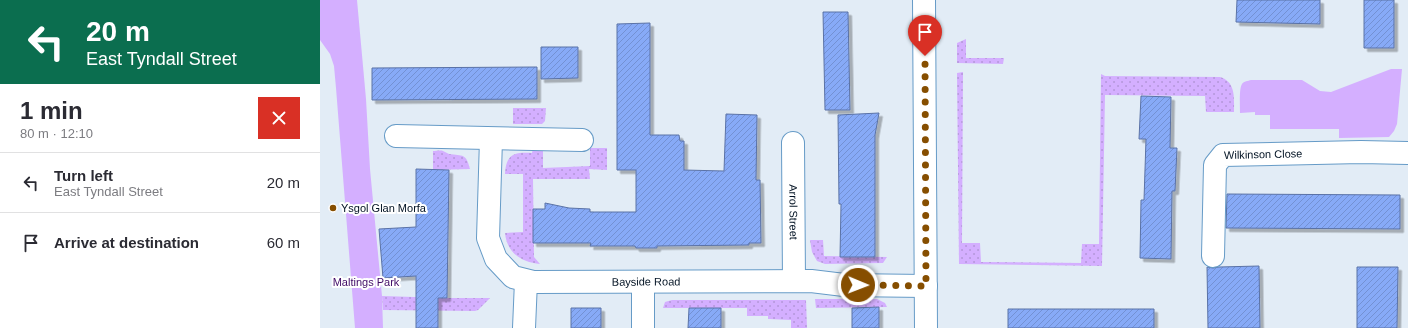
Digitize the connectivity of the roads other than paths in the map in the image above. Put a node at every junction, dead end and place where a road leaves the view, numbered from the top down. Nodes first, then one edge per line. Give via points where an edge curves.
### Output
1 (924, 0) edge
2 (396, 136) dead end
3 (492, 139) junction
4 (582, 140) dead end
5 (793, 143) dead end
6 (1408, 153) edge
7 (1213, 256) dead end
8 (526, 281) junction
9 (794, 281) junction
10 (643, 283) junction
11 (926, 286) junction
12 (524, 328) edge
13 (643, 328) edge
14 (926, 328) edge

1 - 11 street
2 - 3 street
3 - 4 street
3 - 8 street, Bayside Road via 488,238 496,259 513,277
5 - 9 street, Arrol Street
6 - 7 street, Wilkinson Close via 1223,155 1215,165
8 - 10 street, Bayside Road
8 - 12 street
9 - 10 street, Bayside Road
9 - 11 street, Bayside Road via 844,285
10 - 13 street
11 - 14 street

